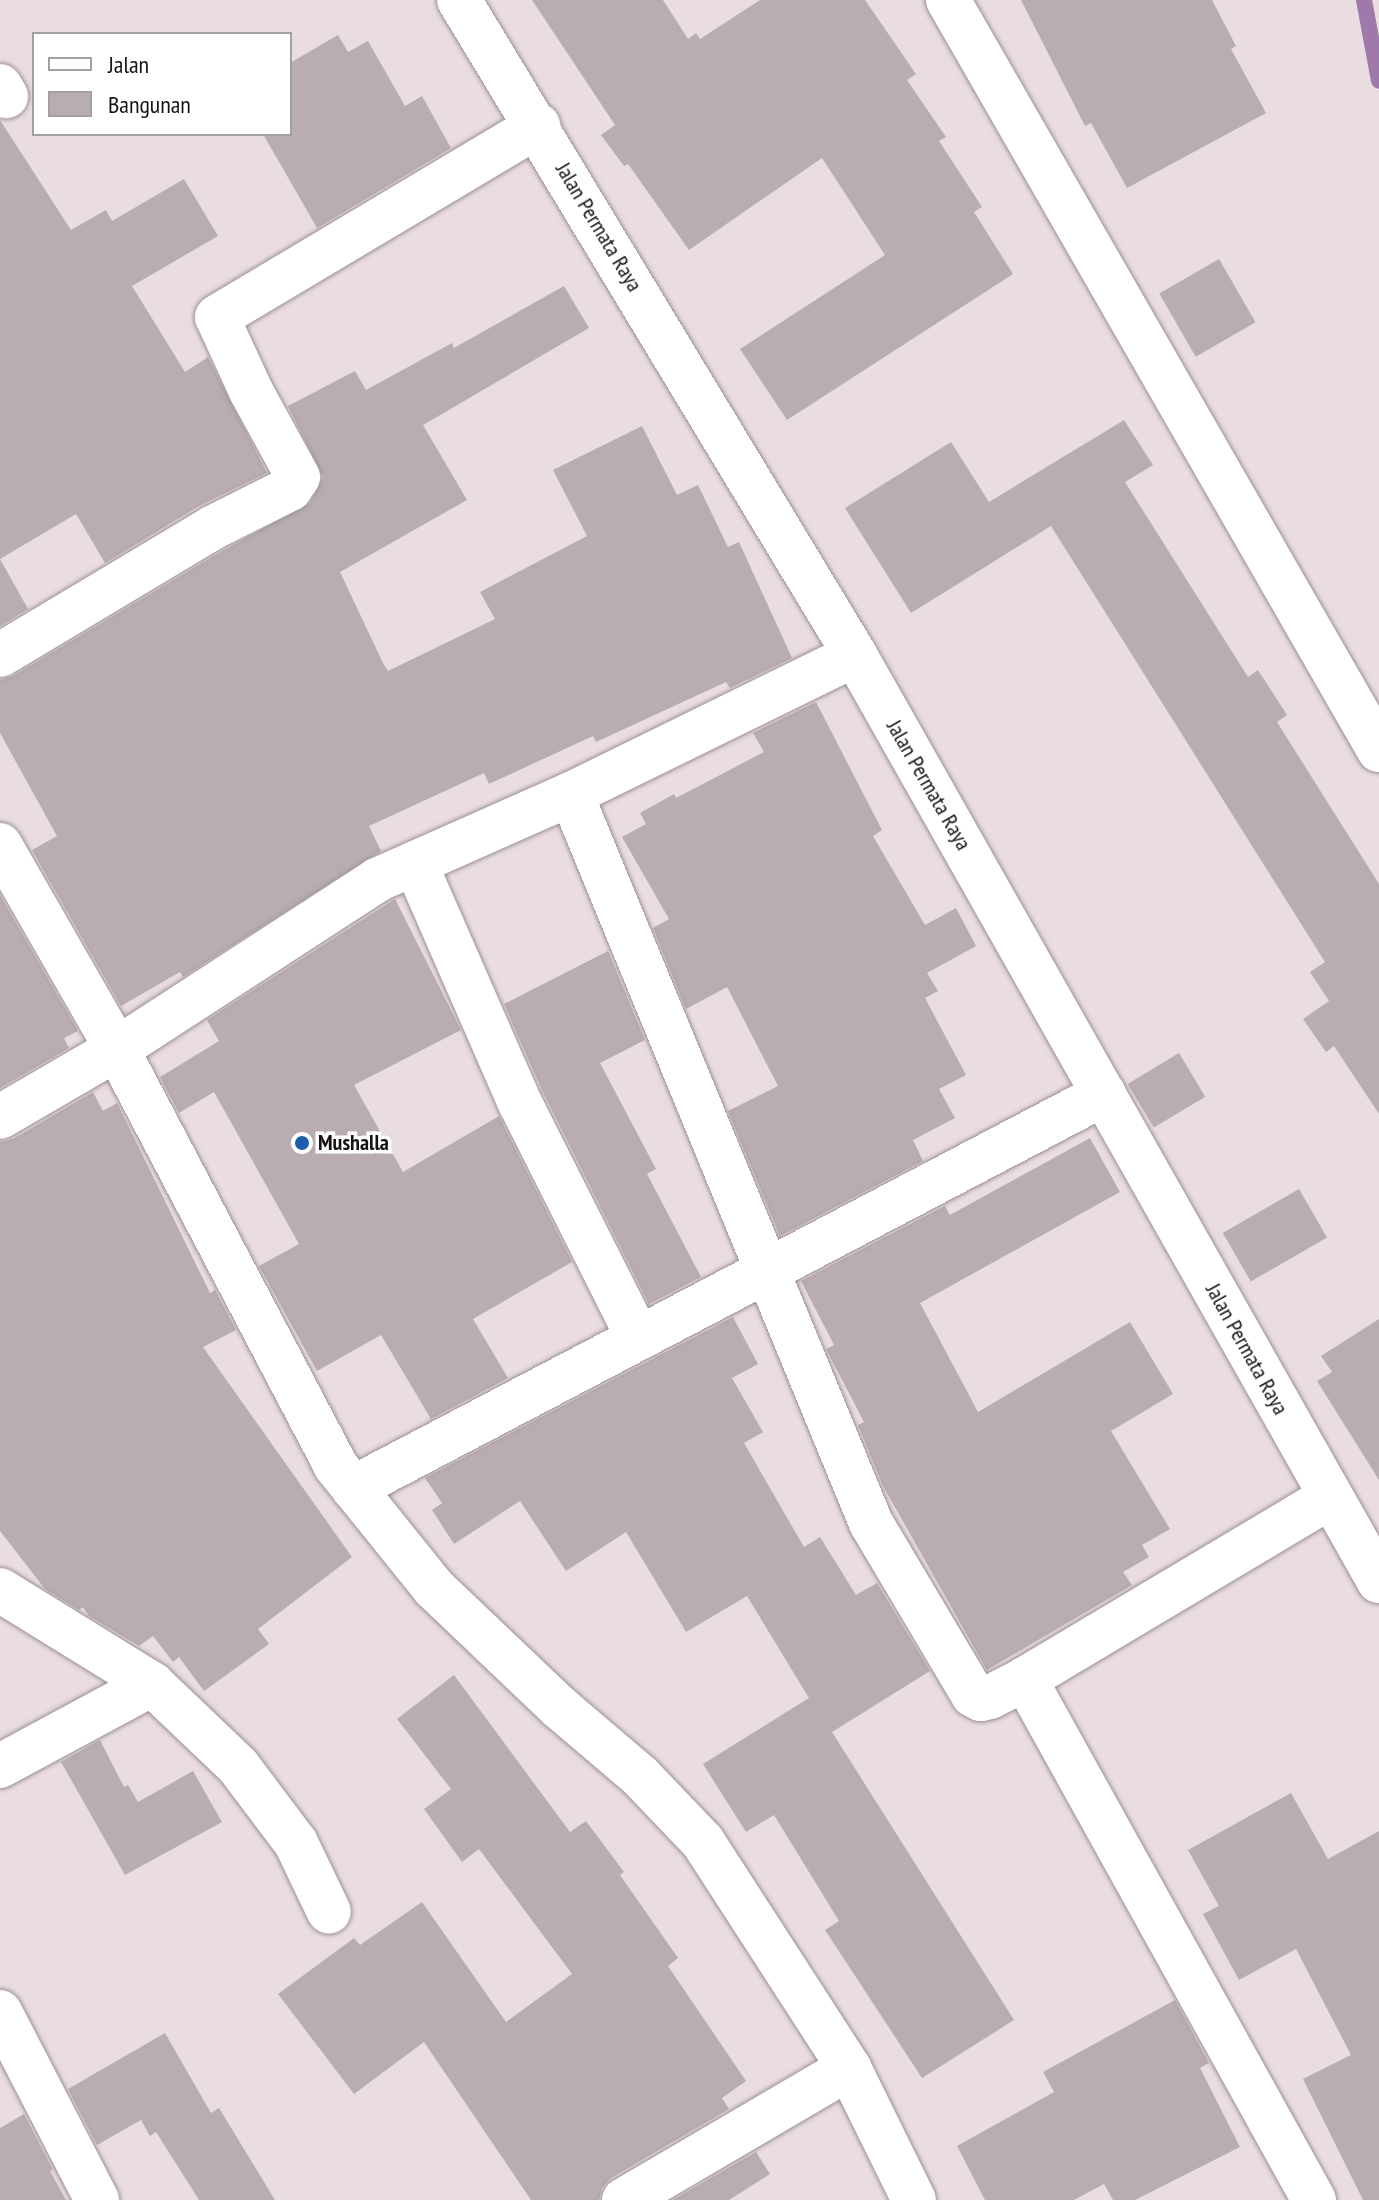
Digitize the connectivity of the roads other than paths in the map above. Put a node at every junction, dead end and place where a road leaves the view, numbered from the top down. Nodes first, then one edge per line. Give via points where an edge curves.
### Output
1 (459, 0) edge
2 (948, 0) edge
3 (538, 126) junction
4 (0, 655) edge
5 (855, 655) junction
6 (1379, 750) edge
7 (571, 794) junction
8 (0, 845) edge
9 (415, 863) junction
10 (117, 1049) junction
11 (1104, 1094) junction
12 (0, 1117) edge
13 (767, 1269) junction
14 (637, 1336) junction
15 (353, 1488) junction
16 (1330, 1497) junction
17 (1379, 1581) edge
18 (0, 1590) edge
19 (1025, 1679) junction
20 (152, 1684) junction
21 (0, 1766) edge
22 (329, 1912) dead end
23 (0, 2012) edge
24 (849, 2068) junction
25 (97, 2200) edge
26 (624, 2200) edge
27 (914, 2200) edge
28 (1314, 2200) edge

1 - 3 street, Jalan Permata Raya
2 - 6 street
3 - 4 street via 217,317 298,477 290,489 212,528
3 - 5 street, Jalan Permata Raya
5 - 7 street
5 - 11 street, Jalan Permata Raya
7 - 9 street
7 - 13 street
8 - 10 street
9 - 10 street via 377,880
9 - 14 street via 519,1101
10 - 12 street
10 - 15 street via 335,1465
11 - 13 street
11 - 16 street, Jalan Permata Raya
13 - 14 street
13 - 19 street via 871,1523 973,1695 990,1697
14 - 15 street
15 - 24 street via 434,1588 640,1776 703,1842
16 - 17 street, Jalan Permata Raya
16 - 19 street
18 - 20 street
19 - 28 street
20 - 21 street
20 - 22 street via 238,1766 296,1843
23 - 25 street
24 - 26 street
24 - 27 street

